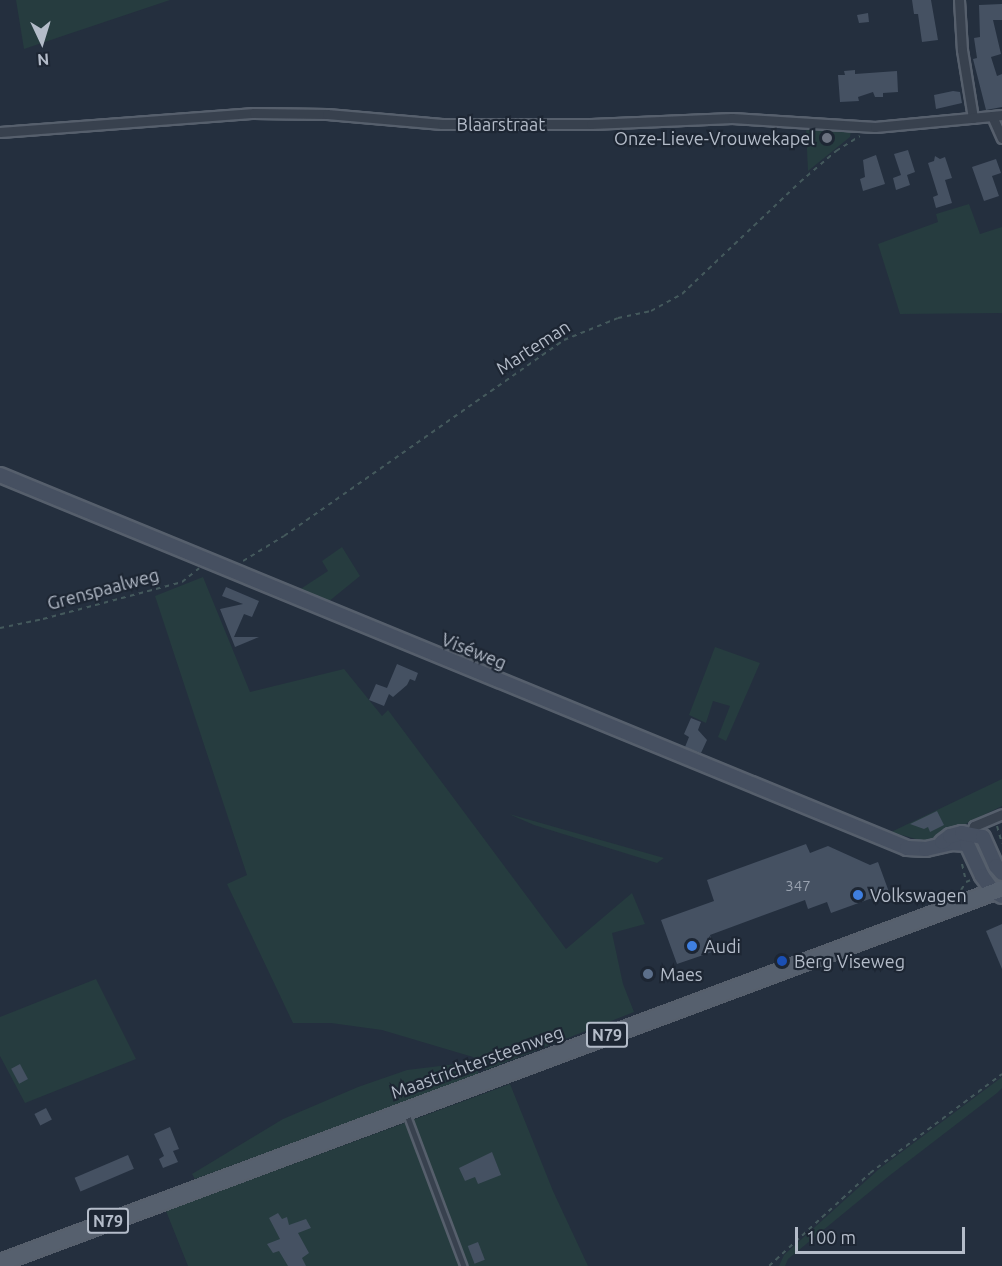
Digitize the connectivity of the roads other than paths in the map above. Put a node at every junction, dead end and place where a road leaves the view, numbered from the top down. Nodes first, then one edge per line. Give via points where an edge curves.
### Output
1 (959, 0) edge
2 (1002, 115) edge
3 (992, 116) junction
4 (973, 118) junction
5 (0, 132) edge
6 (1002, 138) edge
7 (0, 476) edge
8 (998, 816) edge
9 (974, 838) junction
10 (1002, 873) edge
11 (999, 892) edge
12 (405, 1110) junction
13 (0, 1262) edge
14 (464, 1266) edge

1 - 4 street
2 - 3 street, Blaarstraat
3 - 4 street, Blaarstraat
3 - 6 street
4 - 5 street, Blaarstraat via 875,127 732,118 591,124 442,124 327,114 254,113
7 - 9 main road, Viséweg via 907,848 936,846 950,836
8 - 9 street
9 - 10 main road
9 - 11 main road
11 - 12 main road, Maastrichtersteenweg / N79
12 - 13 main road, Maastrichtersteenweg / N79
12 - 14 lane

